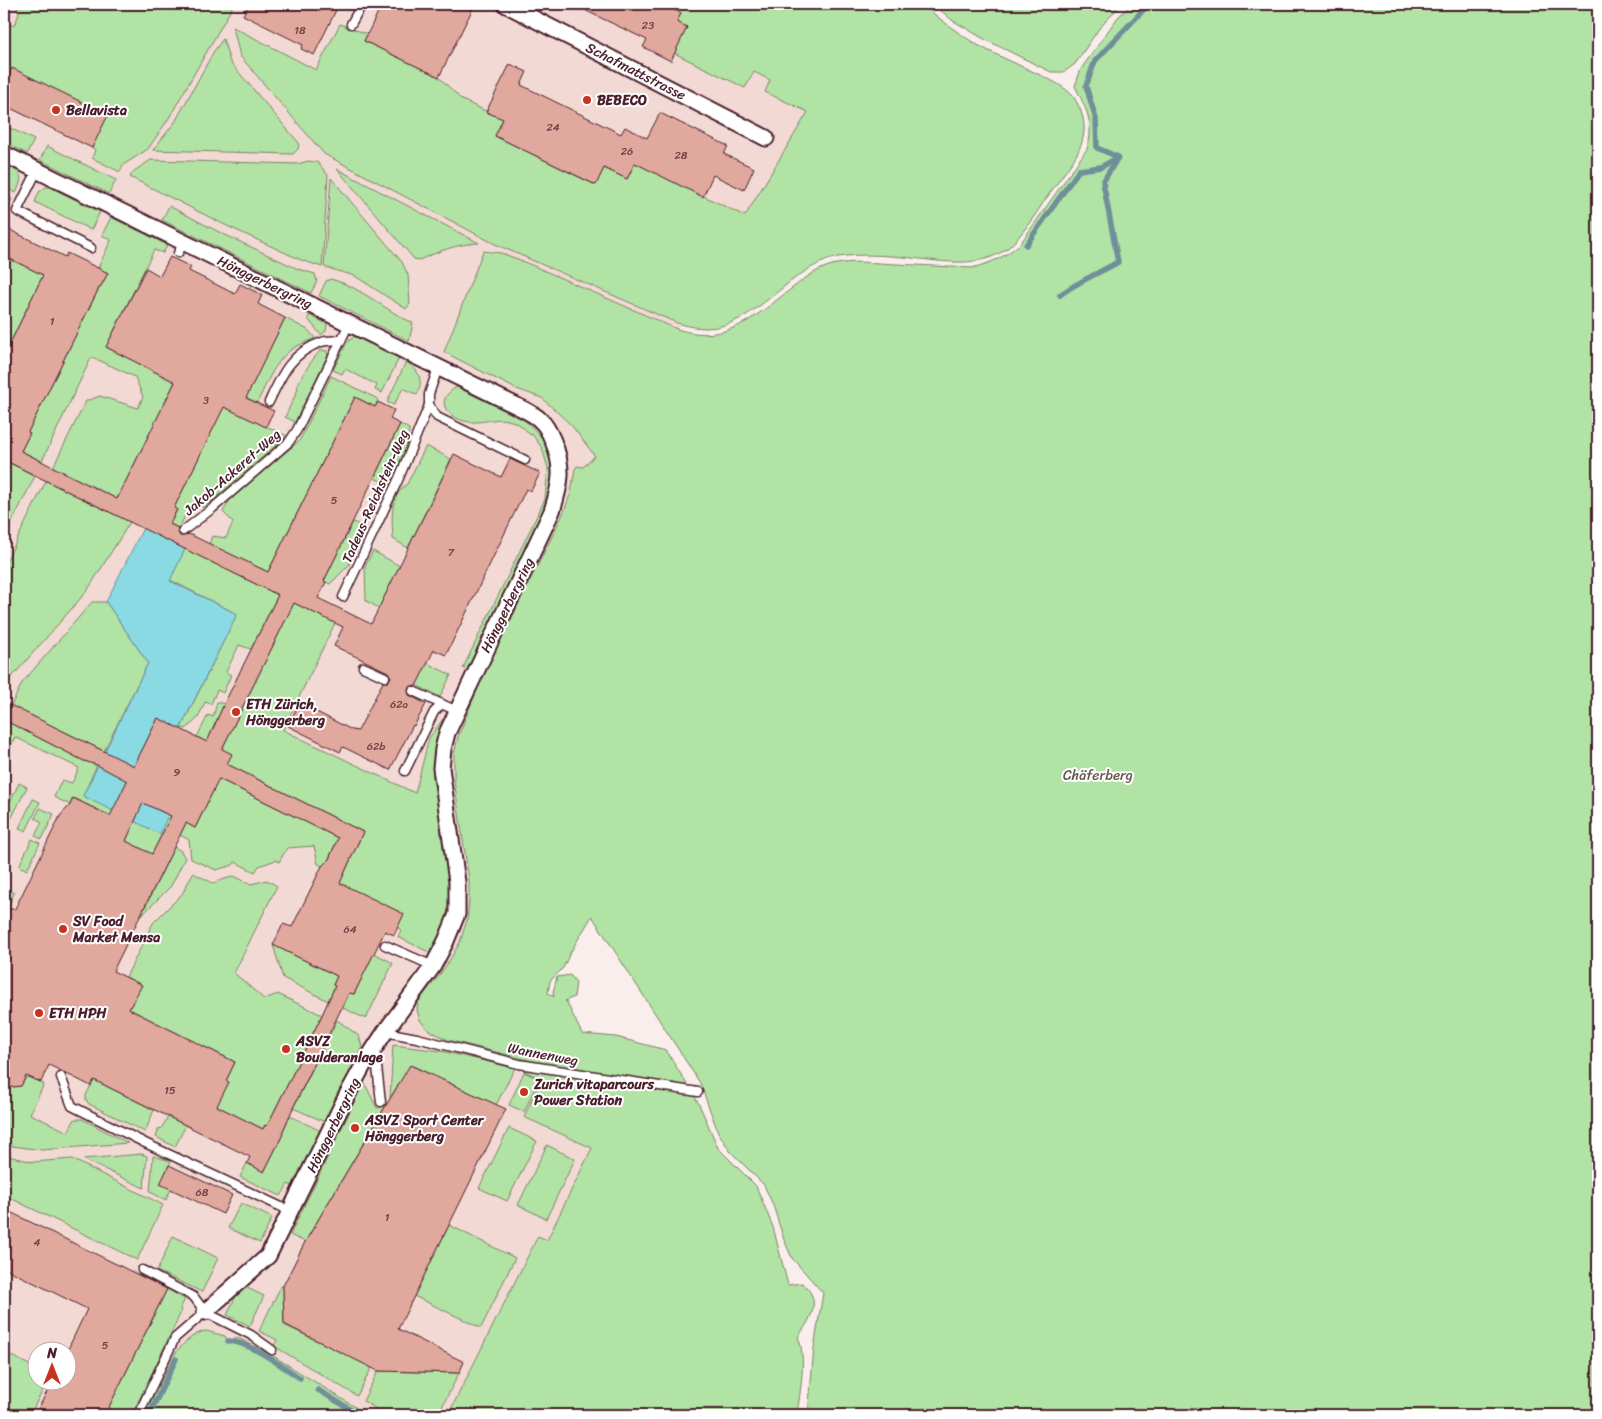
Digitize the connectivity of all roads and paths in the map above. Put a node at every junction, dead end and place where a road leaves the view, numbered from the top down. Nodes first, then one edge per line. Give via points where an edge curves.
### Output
1 (362, 4) edge
2 (506, 4) edge
3 (351, 24) dead end
4 (766, 138) dead end
5 (4, 154) edge
6 (37, 171) junction
7 (91, 248) dead end
8 (349, 324) junction
9 (341, 340) junction
10 (438, 368) junction
11 (269, 402) dead end
12 (429, 405) junction
13 (526, 460) dead end
14 (183, 531) dead end
15 (343, 597) dead end
16 (364, 666) dead end
17 (385, 677) dead end
18 (413, 691) dead end
19 (442, 704) junction
20 (457, 711) junction
21 (405, 771) dead end
22 (385, 945) dead end
23 (433, 966) junction
24 (385, 1032) junction
25 (375, 1047) junction
26 (61, 1077) dead end
27 (698, 1092) dead end
28 (381, 1102) dead end
29 (290, 1212) junction
30 (142, 1270) dead end
31 (205, 1312) junction
32 (272, 1350) dead end
33 (138, 1415) edge

1 - 3 lane
2 - 4 street, Schafmattstrasse
5 - 6 street, Hönggerbergring
6 - 7 lane via 17,212
6 - 8 street, Hönggerbergring via 181,248
8 - 9 lane, Jakob-Ackeret-Weg
8 - 10 street, Hönggerbergring
9 - 11 lane via 322,342 293,359
9 - 14 lane, Jakob-Ackeret-Weg via 289,442
10 - 12 lane, Tadeus-Reichstein-Weg via 429,394
10 - 20 street, Hönggerbergring via 541,421 559,456 561,475 552,511
12 - 13 lane via 437,417
12 - 15 lane, Tadeus-Reichstein-Weg
16 - 17 lane
18 - 19 lane
19 - 20 lane
19 - 21 lane via 434,712
20 - 23 street, Hönggerbergring via 442,749 441,768 457,882 457,914
22 - 23 lane
23 - 24 street, Hönggerbergring
24 - 25 street, Hönggerbergring
24 - 27 lane, Wannenweg via 519,1064
25 - 28 lane
25 - 29 street, Hönggerbergring via 348,1093
26 - 29 lane via 72,1106
29 - 31 street, Hönggerbergring via 268,1256
30 - 31 lane via 194,1297
31 - 32 lane via 251,1335
31 - 33 lane via 175,1338

